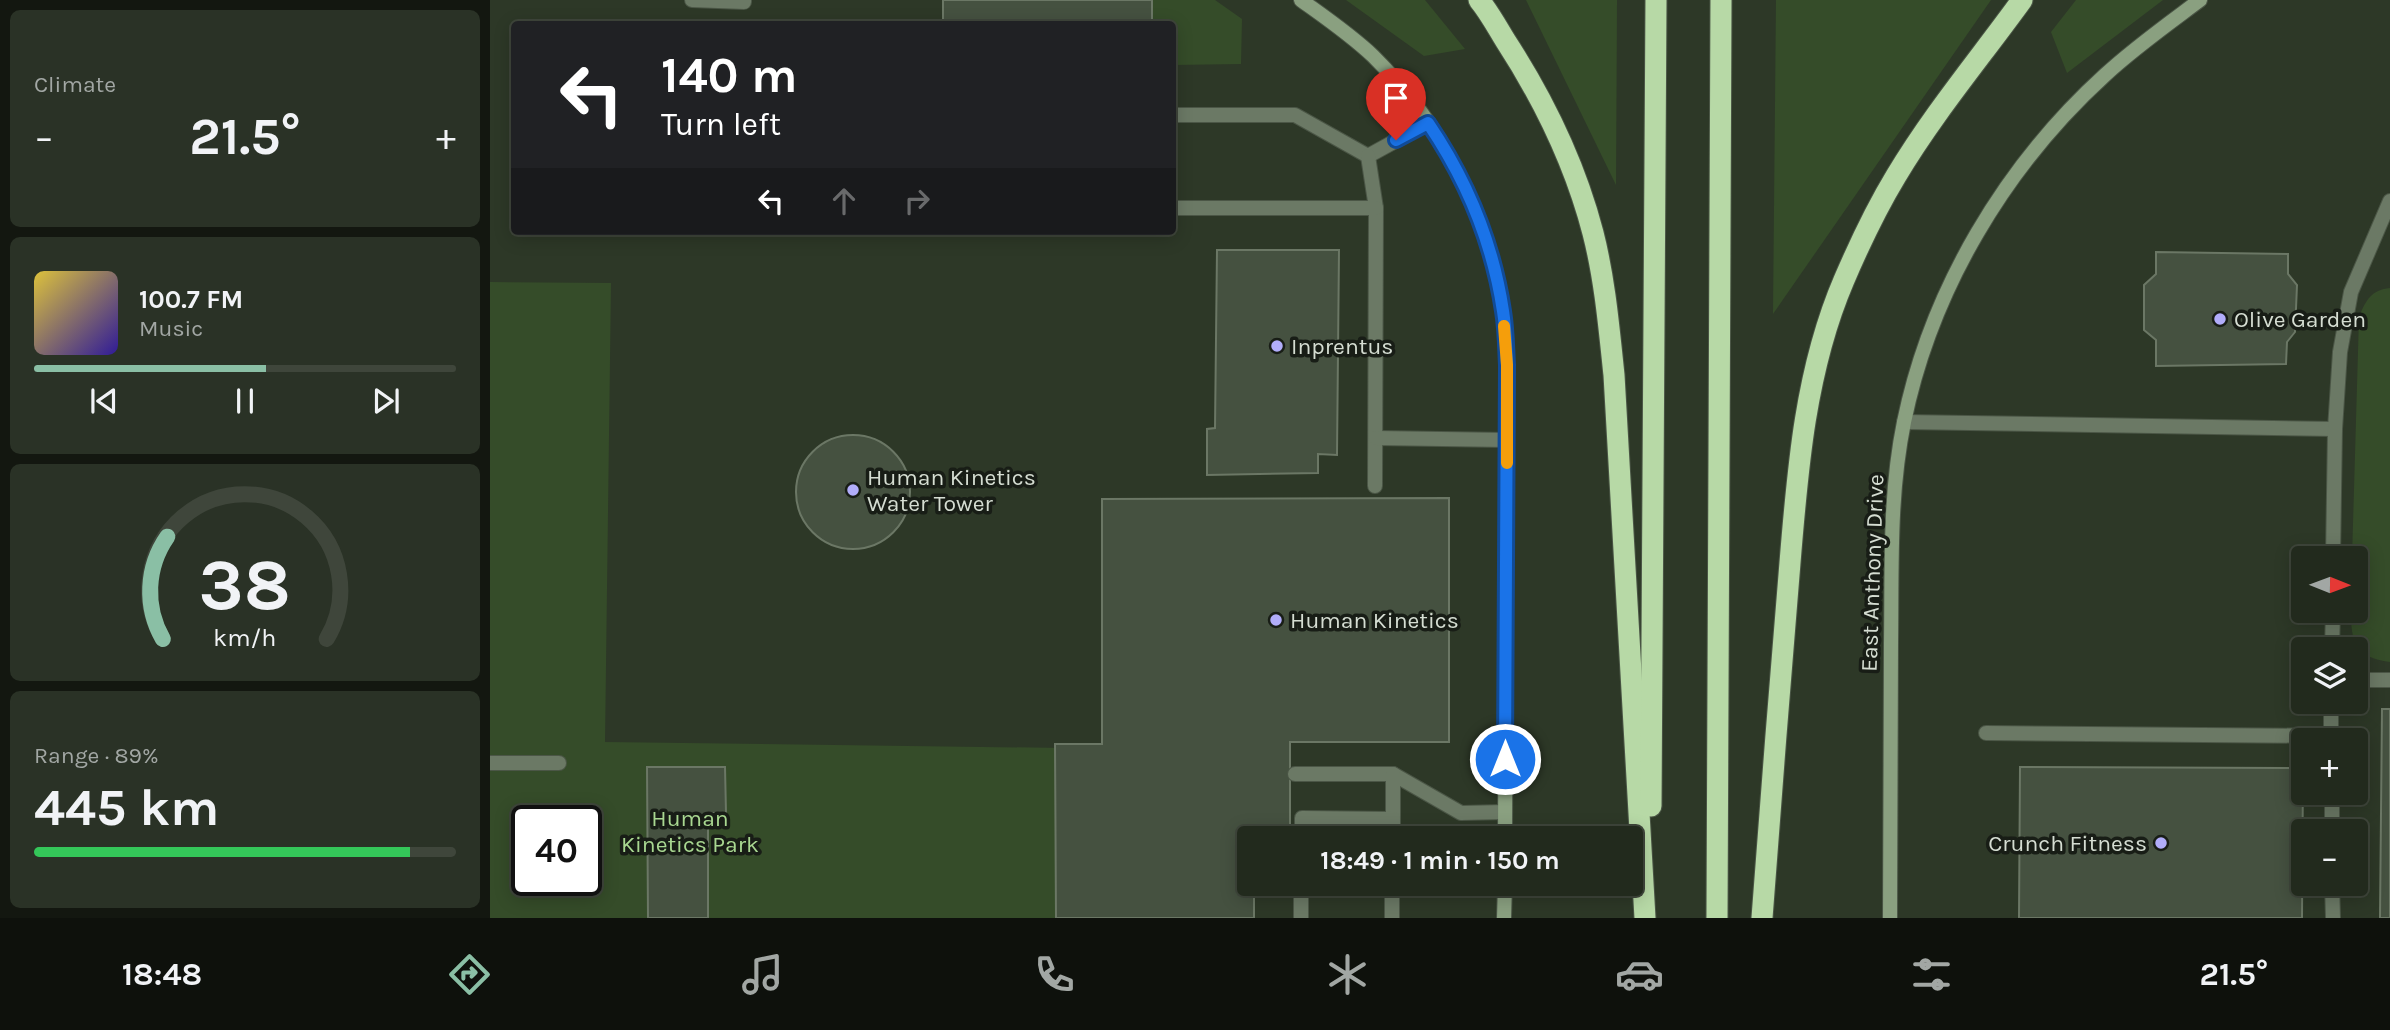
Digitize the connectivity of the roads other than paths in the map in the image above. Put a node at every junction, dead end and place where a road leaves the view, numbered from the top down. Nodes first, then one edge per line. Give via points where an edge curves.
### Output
1 (692, 0) edge
2 (744, 0) edge
3 (1301, 0) edge
4 (1479, 0) edge
5 (1656, 0) edge
6 (1721, 0) edge
7 (2022, 0) edge
8 (2200, 0) edge
9 (1176, 115) edge
10 (1428, 123) junction
11 (1368, 156) junction
12 (2390, 201) edge
13 (1176, 208) edge
14 (1376, 208) junction
15 (1904, 422) junction
16 (2335, 429) junction
17 (1376, 438) junction
18 (1507, 440) junction
19 (1376, 486) dead end
20 (2333, 546) edge
21 (2368, 680) edge
22 (2390, 680) edge
23 (1986, 733) dead end
24 (2291, 737) edge
25 (490, 763) edge
26 (559, 763) dead end
27 (1295, 774) dead end
28 (1392, 774) junction
29 (1505, 812) junction
30 (1393, 819) junction
31 (1302, 826) edge
32 (1393, 826) edge
33 (1505, 826) edge
34 (1301, 896) edge
35 (1392, 896) edge
36 (1504, 896) edge
37 (2332, 896) edge
38 (1301, 918) edge
39 (1392, 918) edge
40 (1504, 918) edge
41 (1645, 918) edge
42 (1651, 918) edge
43 (1717, 918) edge
44 (1762, 918) edge
45 (1890, 918) edge
46 (2333, 918) edge

1 - 2 street
3 - 10 street via 1373,57
4 - 41 highway via 1555,126 1593,234 1608,309
5 - 42 highway
6 - 43 highway
7 - 44 highway via 1896,175 1843,282 1822,340 1808,400 1796,491
8 - 15 street, East Anthony Drive via 2104,76 2046,135 2004,190 1944,300
9 - 11 street via 1295,115
10 - 11 street
10 - 18 street via 1472,202 1493,264 1504,325
11 - 14 street
12 - 16 street via 2351,292 2340,352
13 - 14 street
14 - 17 street
15 - 16 street
15 - 45 street, East Anthony Drive via 1892,534
16 - 20 street
17 - 18 street
17 - 19 street
18 - 29 street
21 - 22 street
23 - 24 street
25 - 26 street
27 - 28 street
28 - 29 street via 1461,813
28 - 30 street
29 - 33 street
30 - 31 street via 1302,818
30 - 32 street
34 - 38 street
35 - 39 street
36 - 40 street
37 - 46 street

